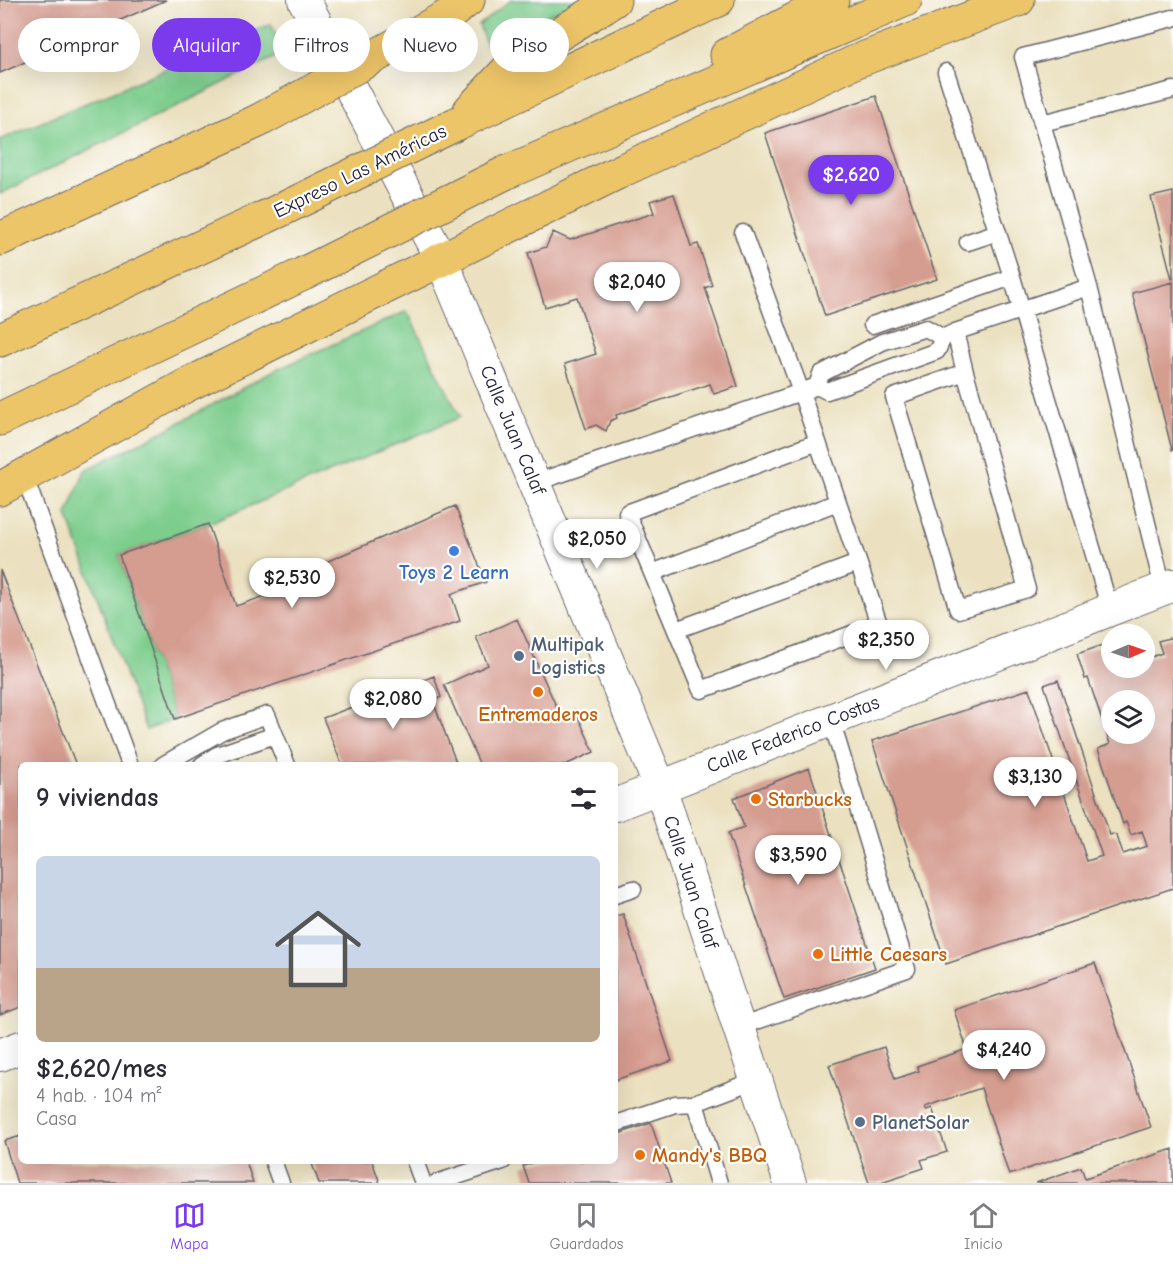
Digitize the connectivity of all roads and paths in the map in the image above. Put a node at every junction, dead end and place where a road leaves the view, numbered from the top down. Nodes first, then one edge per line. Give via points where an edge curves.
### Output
1 (304, 0) edge
2 (614, 0) edge
3 (718, 0) edge
4 (832, 0) edge
5 (905, 0) edge
6 (973, 0) edge
7 (1018, 0) edge
8 (457, 9) edge
9 (1173, 18) edge
10 (857, 61) junction
11 (946, 72) dead end
12 (1173, 90) edge
13 (1042, 123) junction
14 (456, 124) junction
15 (505, 173) junction
16 (998, 232) junction
17 (743, 233) dead end
18 (5, 235) edge
19 (968, 242) dead end
20 (442, 261) junction
21 (1012, 277) junction
22 (1089, 286) junction
23 (1021, 310) junction
24 (872, 324) dead end
25 (949, 335) junction
26 (0, 340) edge
27 (872, 347) junction
28 (880, 372) junction
29 (964, 372) junction
30 (809, 389) junction
31 (0, 419) edge
32 (818, 442) junction
33 (12, 482) edge
34 (534, 483) junction
35 (838, 502) junction
36 (858, 563) junction
37 (652, 573) junction
38 (1168, 587) edge
39 (1110, 609) junction
40 (676, 630) junction
41 (831, 720) junction
42 (275, 735) junction
43 (129, 762) edge
44 (169, 762) edge
45 (206, 762) edge
46 (286, 762) edge
47 (660, 787) junction
48 (618, 804) edge
49 (633, 889) dead end
50 (618, 894) edge
51 (739, 1027) junction
52 (18, 1048) edge
53 (0, 1055) edge
54 (756, 1080) junction
55 (695, 1103) junction
56 (618, 1123) edge
57 (274, 1164) edge
58 (416, 1164) edge
59 (489, 1164) edge
60 (281, 1183) edge
61 (423, 1183) edge
62 (436, 1183) edge
63 (719, 1183) edge
64 (790, 1183) edge

1 - 20 street, Calle Juan Calaf
2 - 14 highway via 517,60
3 - 14 highway, Expreso Las Américas
4 - 15 highway
5 - 15 highway
6 - 10 highway
7 - 10 highway
8 - 18 highway, bridge via 258,121
9 - 13 lane via 1023,57
10 - 20 highway via 625,169
11 - 16 lane
12 - 13 lane
13 - 22 lane
14 - 26 highway, Expreso Las Américas, bridge
15 - 31 highway, bridge
16 - 19 lane
16 - 21 lane
17 - 30 lane
20 - 33 highway via 187,385
20 - 34 street, Calle Juan Calaf
21 - 23 lane
21 - 24 lane
22 - 23 lane
22 - 38 lane
23 - 25 lane
23 - 39 lane
25 - 27 lane via 926,328
25 - 28 lane via 937,351
25 - 29 lane
27 - 28 lane
27 - 30 lane via 821,374
28 - 30 lane via 827,391
29 - 29 lane via 1027,589 958,610 894,397
30 - 32 lane
30 - 34 lane
32 - 35 lane
32 - 37 lane via 627,513
33 - 43 lane
34 - 47 street, Calle Juan Calaf
35 - 36 lane
35 - 37 lane
36 - 40 lane
36 - 40 lane via 879,624 701,690
37 - 40 lane
38 - 39 street, Calle Federico Costas
39 - 41 street, Calle Federico Costas
41 - 47 street, Calle Federico Costas
41 - 51 lane via 907,969
42 - 44 lane via 267,715 222,731
42 - 45 lane via 217,754
42 - 46 lane
47 - 48 street, Calle Federico Costas
47 - 51 street, Calle Juan Calaf
49 - 50 lane
51 - 54 street, Calle Juan Calaf
52 - 53 street
54 - 55 lane
54 - 64 street, Calle Juan Calaf
55 - 56 lane via 675,1104
55 - 63 lane
57 - 60 lane
58 - 61 lane
59 - 62 lane

